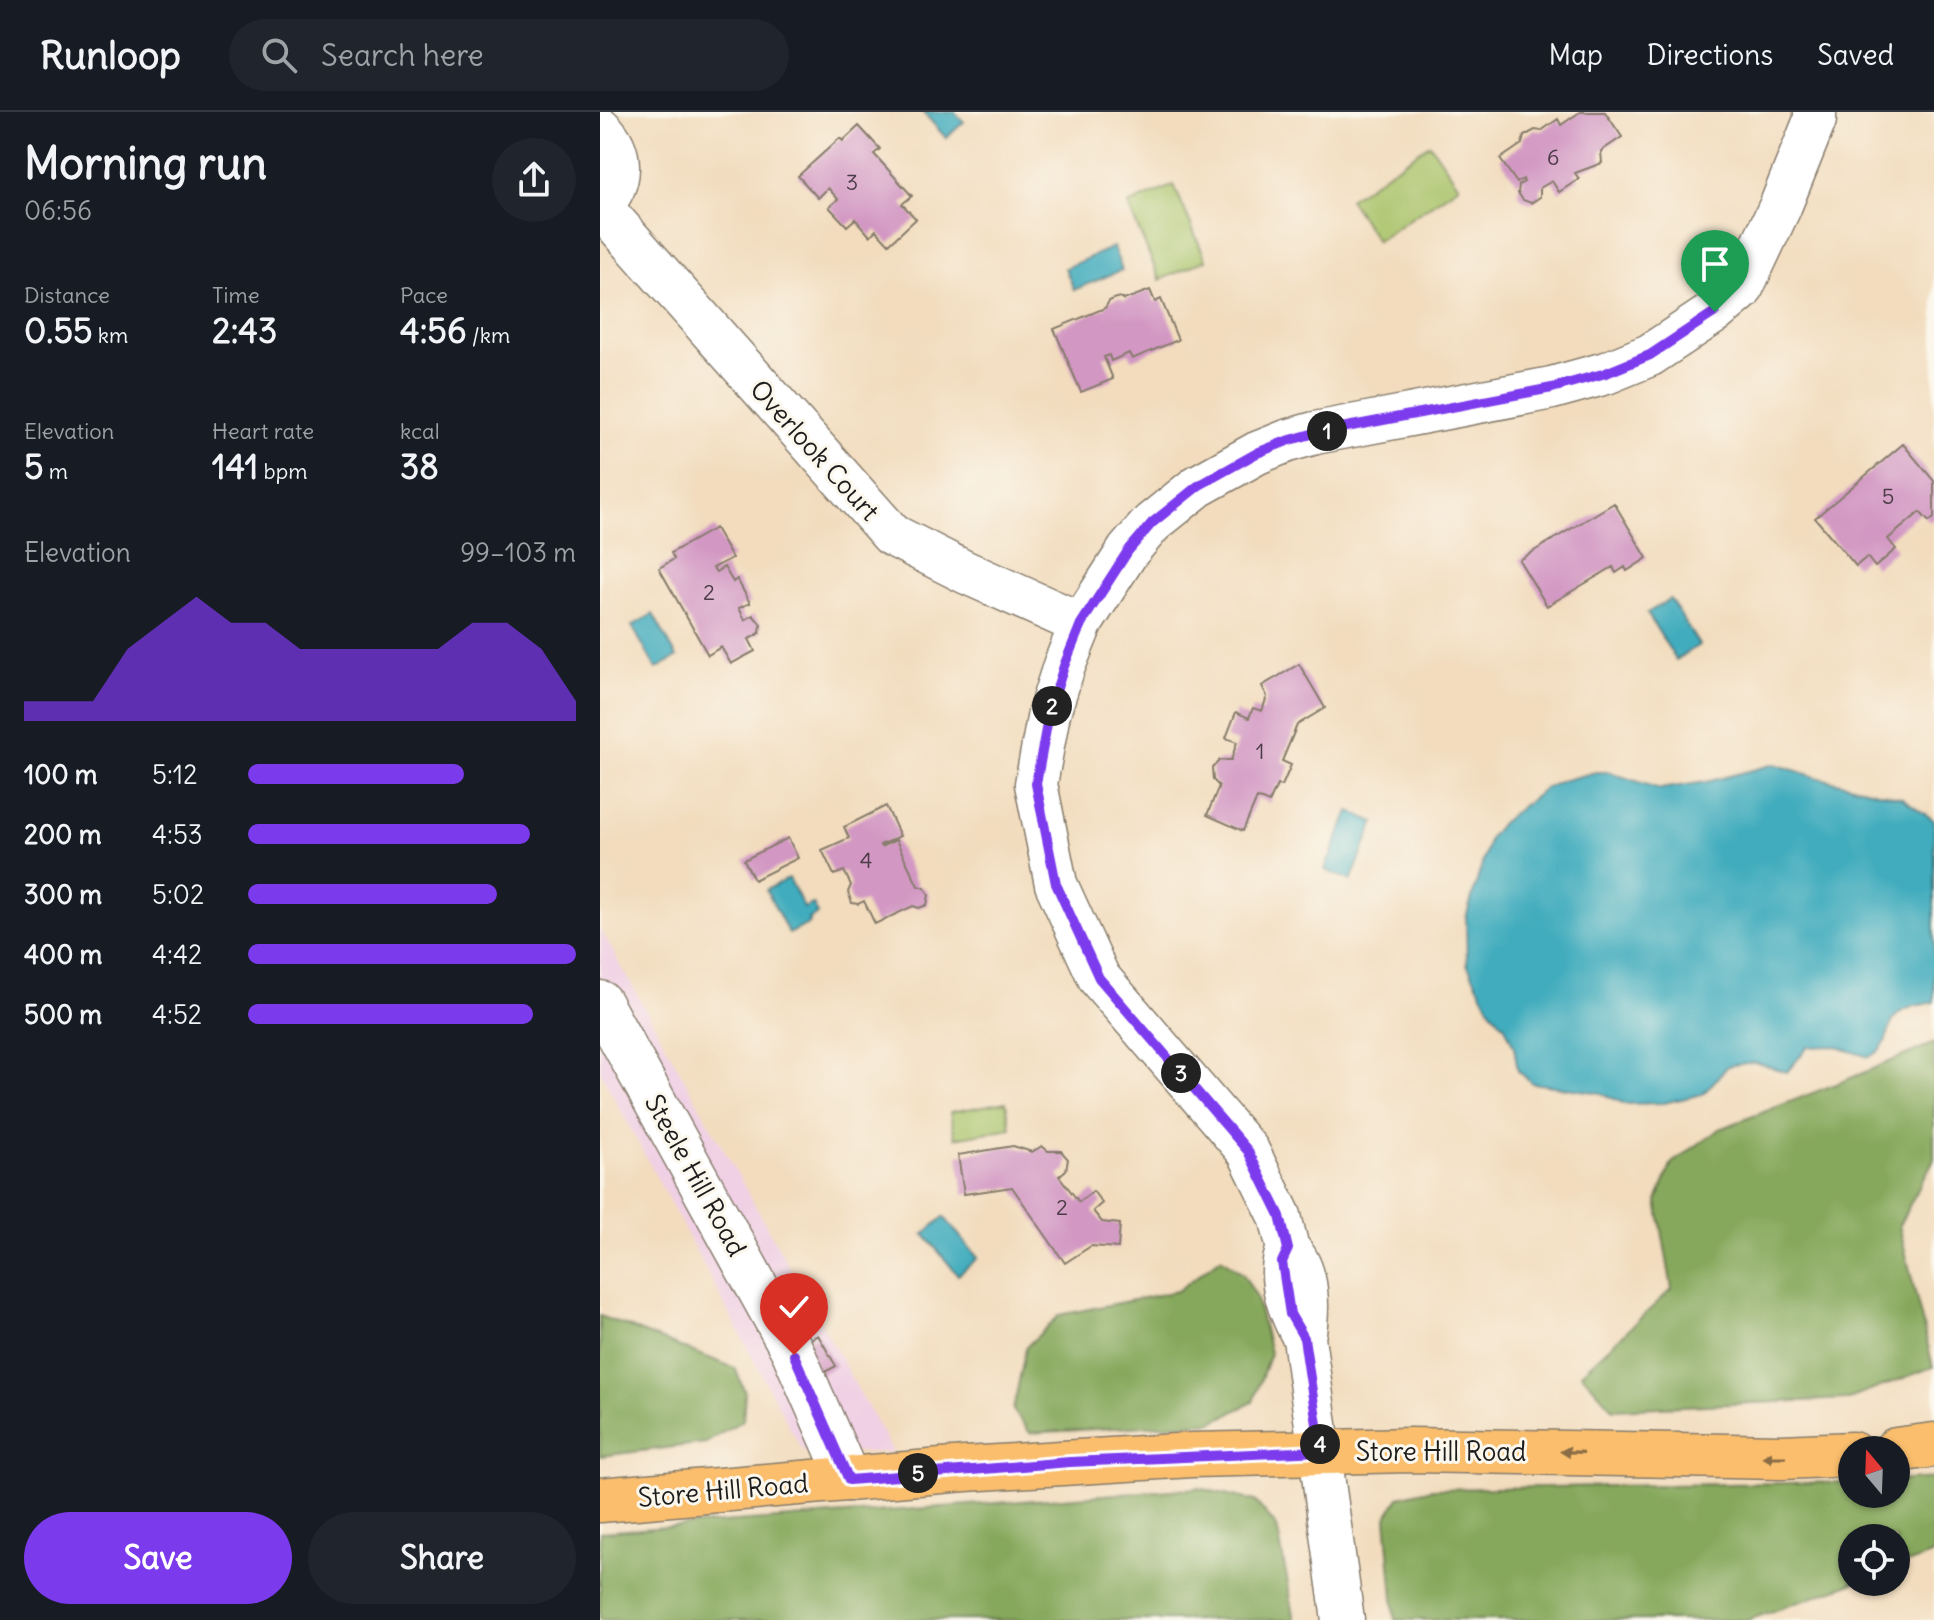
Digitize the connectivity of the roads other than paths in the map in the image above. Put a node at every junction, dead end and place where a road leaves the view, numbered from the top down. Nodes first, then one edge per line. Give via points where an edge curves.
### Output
1 (1815, 112) edge
2 (600, 128) edge
3 (601, 207) edge
4 (1081, 624) junction
5 (600, 1002) edge
6 (1934, 1445) edge
7 (1910, 1448) edge
8 (1321, 1451) junction
9 (1838, 1455) edge
10 (849, 1480) junction
11 (600, 1500) edge
12 (1343, 1620) edge

1 - 4 street via 1780,207 1741,290 1715,312 1650,355 1606,373 1315,433 1257,453 1198,486 1152,523
2 - 3 street, Overlook Court via 619,161 612,194
3 - 4 street, Overlook Court via 892,535
4 - 8 street via 1049,713 1036,784 1056,884 1099,978 1248,1151 1280,1216 1288,1249 1300,1259 1308,1311 1304,1338
5 - 10 street, Steele Hill Road via 792,1350
6 - 7 main road
9 -> 8 main road, Store Hill Road
8 - 10 main road, Store Hill Road via 1070,1462
8 - 12 street
10 - 11 main road, Store Hill Road

